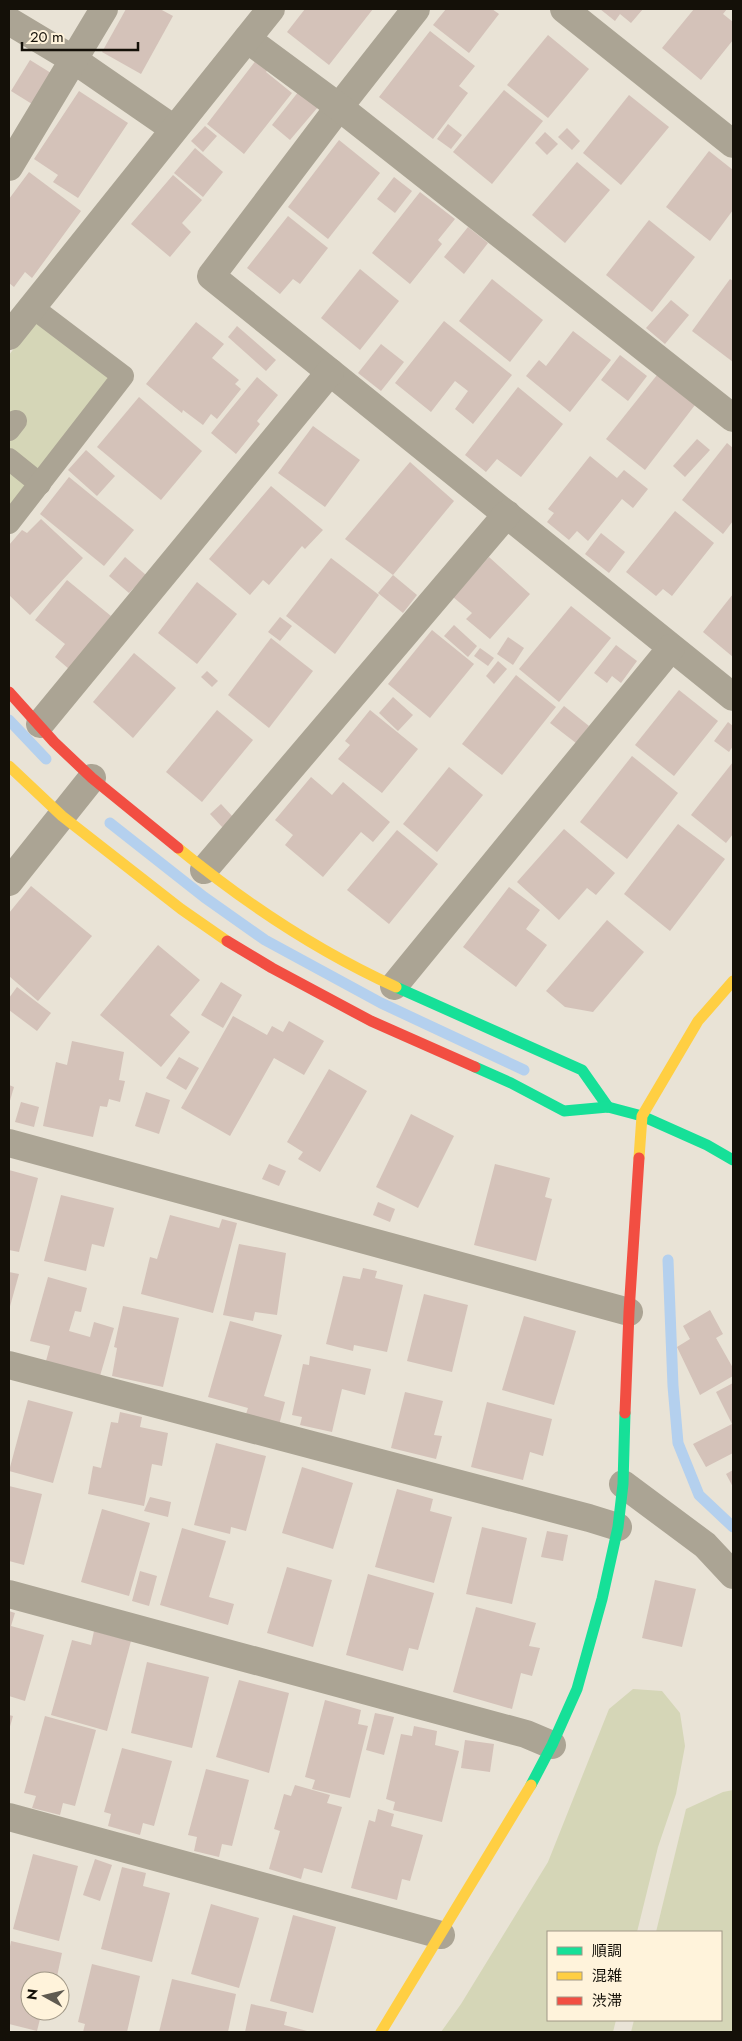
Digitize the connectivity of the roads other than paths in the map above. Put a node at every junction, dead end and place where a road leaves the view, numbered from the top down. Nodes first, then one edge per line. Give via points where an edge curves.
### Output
1 (104, 9) edge
2 (271, 9) edge
3 (416, 9) edge
4 (564, 9) edge
5 (9, 21) edge
6 (247, 38) junction
7 (74, 60) junction
8 (339, 106) junction
9 (174, 129) junction
10 (733, 144) edge
11 (9, 167) edge
12 (32, 308) junction
13 (9, 336) edge
14 (330, 372) junction
15 (733, 418) edge
16 (9, 459) edge
17 (40, 484) junction
18 (507, 514) junction
19 (9, 523) edge
20 (671, 648) junction
21 (9, 692) edge
22 (733, 698) edge
23 (40, 724) junction
24 (9, 766) edge
25 (92, 778) junction
26 (62, 816) junction
27 (204, 870) junction
28 (9, 882) edge
29 (733, 981) edge
30 (394, 986) junction
31 (608, 1107) junction
32 (642, 1116) junction
33 (9, 1143) edge
34 (733, 1160) edge
35 (629, 1312) junction
36 (9, 1365) edge
37 (623, 1484) junction
38 (618, 1527) junction
39 (733, 1575) edge
40 (9, 1594) edge
41 (552, 1745) junction
42 (9, 1817) edge
43 (441, 1935) junction
44 (381, 2032) edge

1 - 7 street
2 - 6 street
3 - 8 street
4 - 10 street
5 - 7 street
6 - 8 street
6 - 9 street
7 - 9 street
7 - 11 street
8 - 14 street via 211,276
8 - 15 street
9 - 12 street
12 - 13 street
12 - 17 lane via 124,376
14 - 18 street
14 - 23 street
16 - 17 lane
17 - 19 lane
18 - 20 street
18 - 27 street
20 - 22 street
20 - 30 street
21 - 23 street
23 - 25 street
24 - 26 street
25 - 26 street
25 - 27 street
26 - 28 street
26 - 31 street via 225,940 371,1021 512,1083 564,1112
27 - 30 street via 293,933
29 - 32 street via 698,1021
30 - 31 street via 582,1070
31 - 32 street
32 - 34 street
32 - 35 street
33 - 35 street
35 - 37 street
36 - 38 street
37 - 38 street
37 - 39 street via 705,1545
38 - 41 street via 577,1690
40 - 41 street via 526,1734
41 - 43 street via 524,1798
42 - 43 street
43 - 44 street

